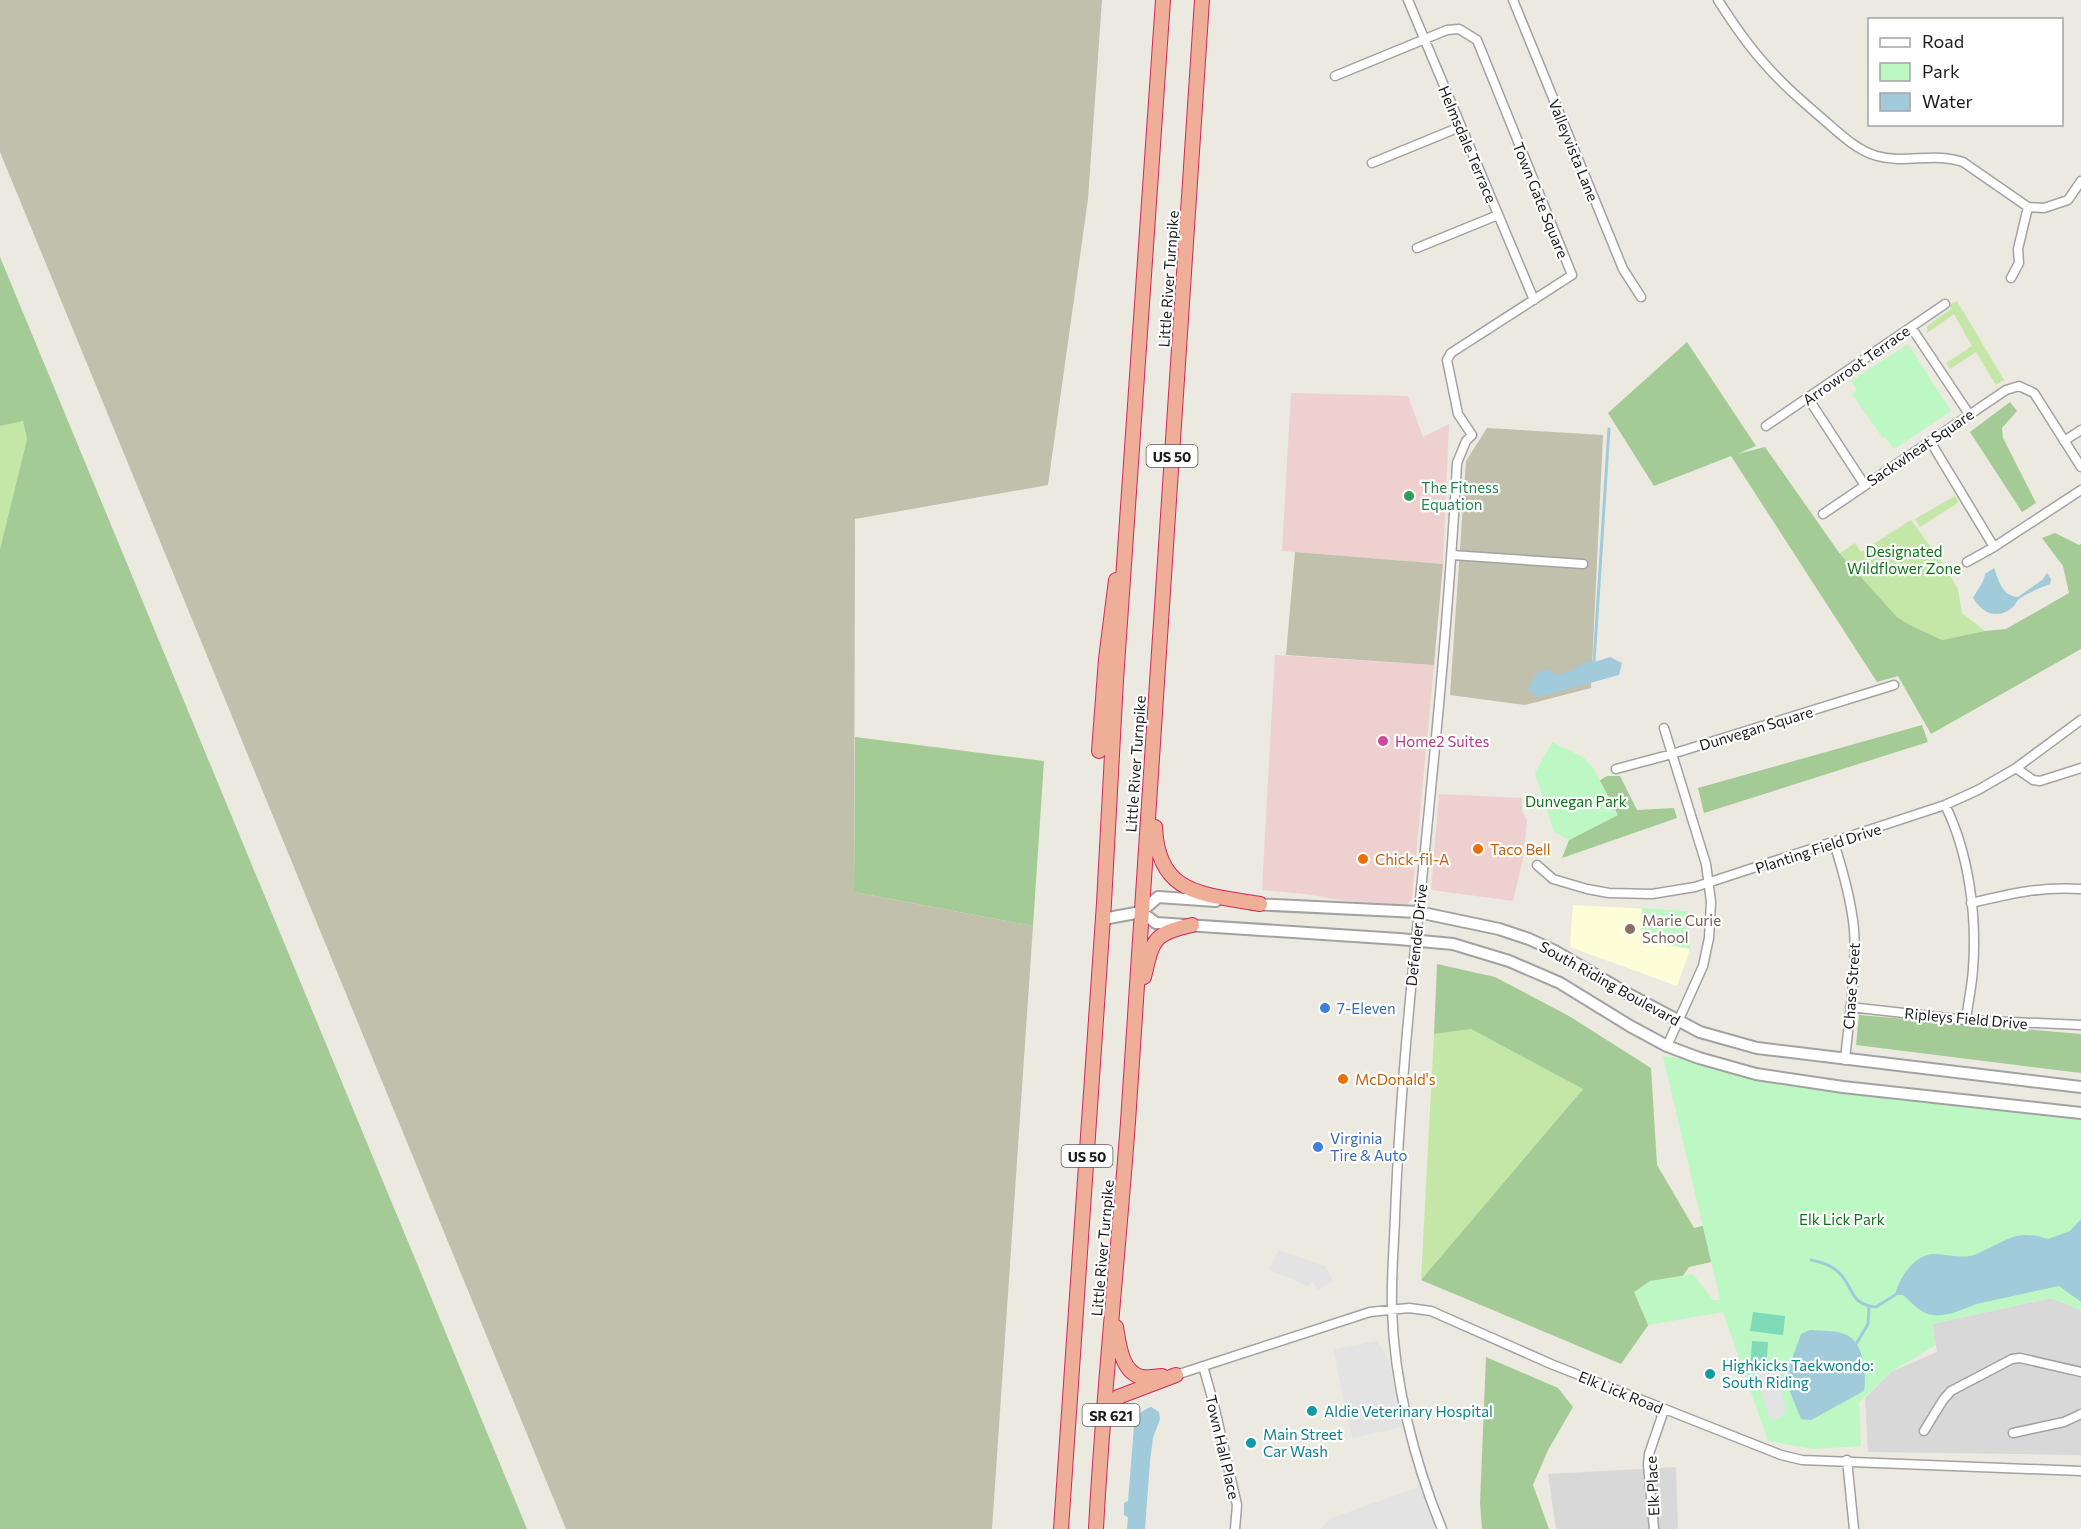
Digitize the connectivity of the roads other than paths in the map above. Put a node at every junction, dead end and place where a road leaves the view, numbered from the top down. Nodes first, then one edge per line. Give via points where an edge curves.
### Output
1 (1163, 0) edge
2 (1202, 0) edge
3 (1408, 0) edge
4 (1513, 0) edge
5 (1718, 0) edge
6 (1423, 39) junction
7 (1335, 76) dead end
8 (1460, 127) junction
9 (1372, 163) dead end
10 (2081, 181) edge
11 (2028, 207) junction
12 (1498, 215) junction
13 (1417, 248) dead end
14 (2011, 278) dead end
15 (1641, 297) dead end
16 (1534, 300) junction
17 (1945, 304) dead end
18 (1911, 327) junction
19 (1447, 357) joint
20 (1808, 398) junction
21 (1969, 414) junction
22 (1766, 426) dead end
23 (2081, 430) edge
24 (1930, 441) junction
25 (2064, 441) junction
26 (2081, 467) edge
27 (1864, 484) junction
28 (2081, 490) edge
29 (1822, 514) dead end
30 (1126, 547) junction
31 (1994, 547) junction
32 (1452, 555) junction
33 (1967, 562) dead end
34 (1583, 564) dead end
35 (1894, 685) dead end
36 (2081, 720) edge
37 (1664, 728) dead end
38 (1099, 751) dead end
39 (1672, 754) junction
40 (1152, 760) junction
41 (2016, 768) junction
42 (2081, 768) edge
43 (1616, 770) dead end
44 (1945, 805) junction
45 (1834, 843) junction
46 (1537, 865) dead end
47 (1709, 882) junction
48 (2081, 889) edge
49 (1971, 903) junction
50 (1260, 904) junction
51 (1141, 912) junction
52 (1418, 912) junction
53 (1103, 919) junction
54 (1192, 925) junction
55 (1415, 940) junction
56 (1850, 1007) junction
57 (1135, 1014) junction
58 (1966, 1020) junction
59 (1678, 1021) junction
60 (2081, 1025) edge
61 (1667, 1046) junction
62 (1845, 1060) junction
63 (2081, 1087) edge
64 (2081, 1113) edge
65 (1392, 1309) junction
66 (1113, 1312) junction
67 (1203, 1366) junction
68 (2081, 1372) edge
69 (1176, 1375) junction
70 (1664, 1410) junction
71 (2081, 1414) edge
72 (1924, 1431) dead end
73 (2013, 1433) dead end
74 (1847, 1460) junction
75 (1100, 1465) junction
76 (2081, 1471) edge
77 (1061, 1529) edge
78 (1096, 1529) edge
79 (1235, 1529) edge
80 (1442, 1529) edge
81 (1654, 1529) edge
82 (1854, 1529) edge

1 - 30 highway, Little River Turnpike / US 50
2 - 40 highway, Little River Turnpike / US 50
3 - 6 street, Helmsdale Terrace
4 - 15 street, Valleyvista Lane via 1621,264
5 - 11 street via 1763,63 1853,144 1876,156 1949,157 1963,162
6 - 7 street
6 - 8 street, Helmsdale Terrace
6 - 16 street, Town Gate Square via 1459,29 1477,40 1480,47 1572,275
8 - 9 street
8 - 12 street, Helmsdale Terrace
10 - 11 street via 2068,200 2044,208
11 - 14 street via 2018,249 2019,263
12 - 13 street
12 - 16 street, Helmsdale Terrace
16 - 19 street, Town Gate Square
17 - 18 street, Arrowroot Terrace
18 - 20 street, Arrowroot Terrace
18 - 21 street
19 - 32 street, Defender Drive via 1458,414 1472,435 1457,463
20 - 22 street, Arrowroot Terrace
20 - 27 street
21 - 24 street, Sackwheat Square
21 - 25 street, Sackwheat Square via 2019,386 2034,393
23 - 25 street
24 - 27 street, Sackwheat Square
24 - 31 street
25 - 26 street
27 - 29 street, Sackwheat Square
28 - 31 street
30 - 38 highway via 1112,600
30 - 53 highway, Little River Turnpike / US 50
31 - 33 street
32 - 34 street
32 - 52 street, Defender Drive
35 - 39 street, Dunvegan Square
36 - 41 street, Planting Field Drive
37 - 39 street
39 - 43 street, Dunvegan Square
39 - 47 street
40 - 50 highway via 1155,843 1166,870 1179,884 1195,891
40 - 51 highway, Little River Turnpike / US 50
41 - 42 street via 2040,781
41 - 44 street, Planting Field Drive
44 - 45 street, Planting Field Drive
44 - 49 street via 1960,848
45 - 47 street, Planting Field Drive
45 - 56 street, Chase Street via 1854,930
46 - 47 street, Planting Field Drive via 1553,879 1609,893 1652,894
47 - 59 street via 1712,917 1707,952
48 - 49 street via 2023,891
49 - 58 street via 1973,968
50 - 51 street, South Riding Boulevard via 1158,897
50 - 52 street, South Riding Boulevard
51 - 53 street, South Riding Boulevard
51 - 54 street, South Riding Boulevard via 1156,923
51 - 57 highway, Little River Turnpike / US 50
52 - 55 street, Defender Drive
52 - 59 street, South Riding Boulevard via 1529,939
53 - 77 highway, Little River Turnpike / US 50
54 - 55 street, South Riding Boulevard
54 - 57 highway via 1166,932 1154,943
55 - 61 street, South Riding Boulevard via 1461,946 1533,971
55 - 65 street, Defender Drive via 1400,1120
56 - 58 street, Ripleys Field Drive
56 - 62 street, Chase Street
57 - 66 highway, Little River Turnpike / US 50
58 - 60 street, Ripleys Field Drive
59 - 61 street
59 - 62 street, South Riding Boulevard via 1700,1032 1757,1048
61 - 64 street, South Riding Boulevard via 1744,1071 1801,1082
62 - 63 street, South Riding Boulevard
65 - 67 street, Elk Lick Road / SR 621 via 1360,1315
65 - 70 street, Elk Lick Road / SR 621 via 1431,1311
65 - 80 street, Defender Drive via 1413,1444
66 - 69 highway via 1129,1369 1141,1377
66 - 75 highway, Little River Turnpike / US 50
67 - 69 street, Elk Lick Road / SR 621
67 - 79 street, Town Hall Place via 1237,1505
68 - 72 street via 2012,1359 1951,1391
69 - 75 highway, SR 621 via 1118,1396
70 - 74 street, Elk Lick Road / SR 621 via 1781,1455 1802,1460
70 - 81 street, Elk Place via 1648,1465
71 - 73 street via 2064,1422
74 - 76 street, Elk Lick Road / SR 621
74 - 82 street
75 - 78 highway, Little River Turnpike / US 50

